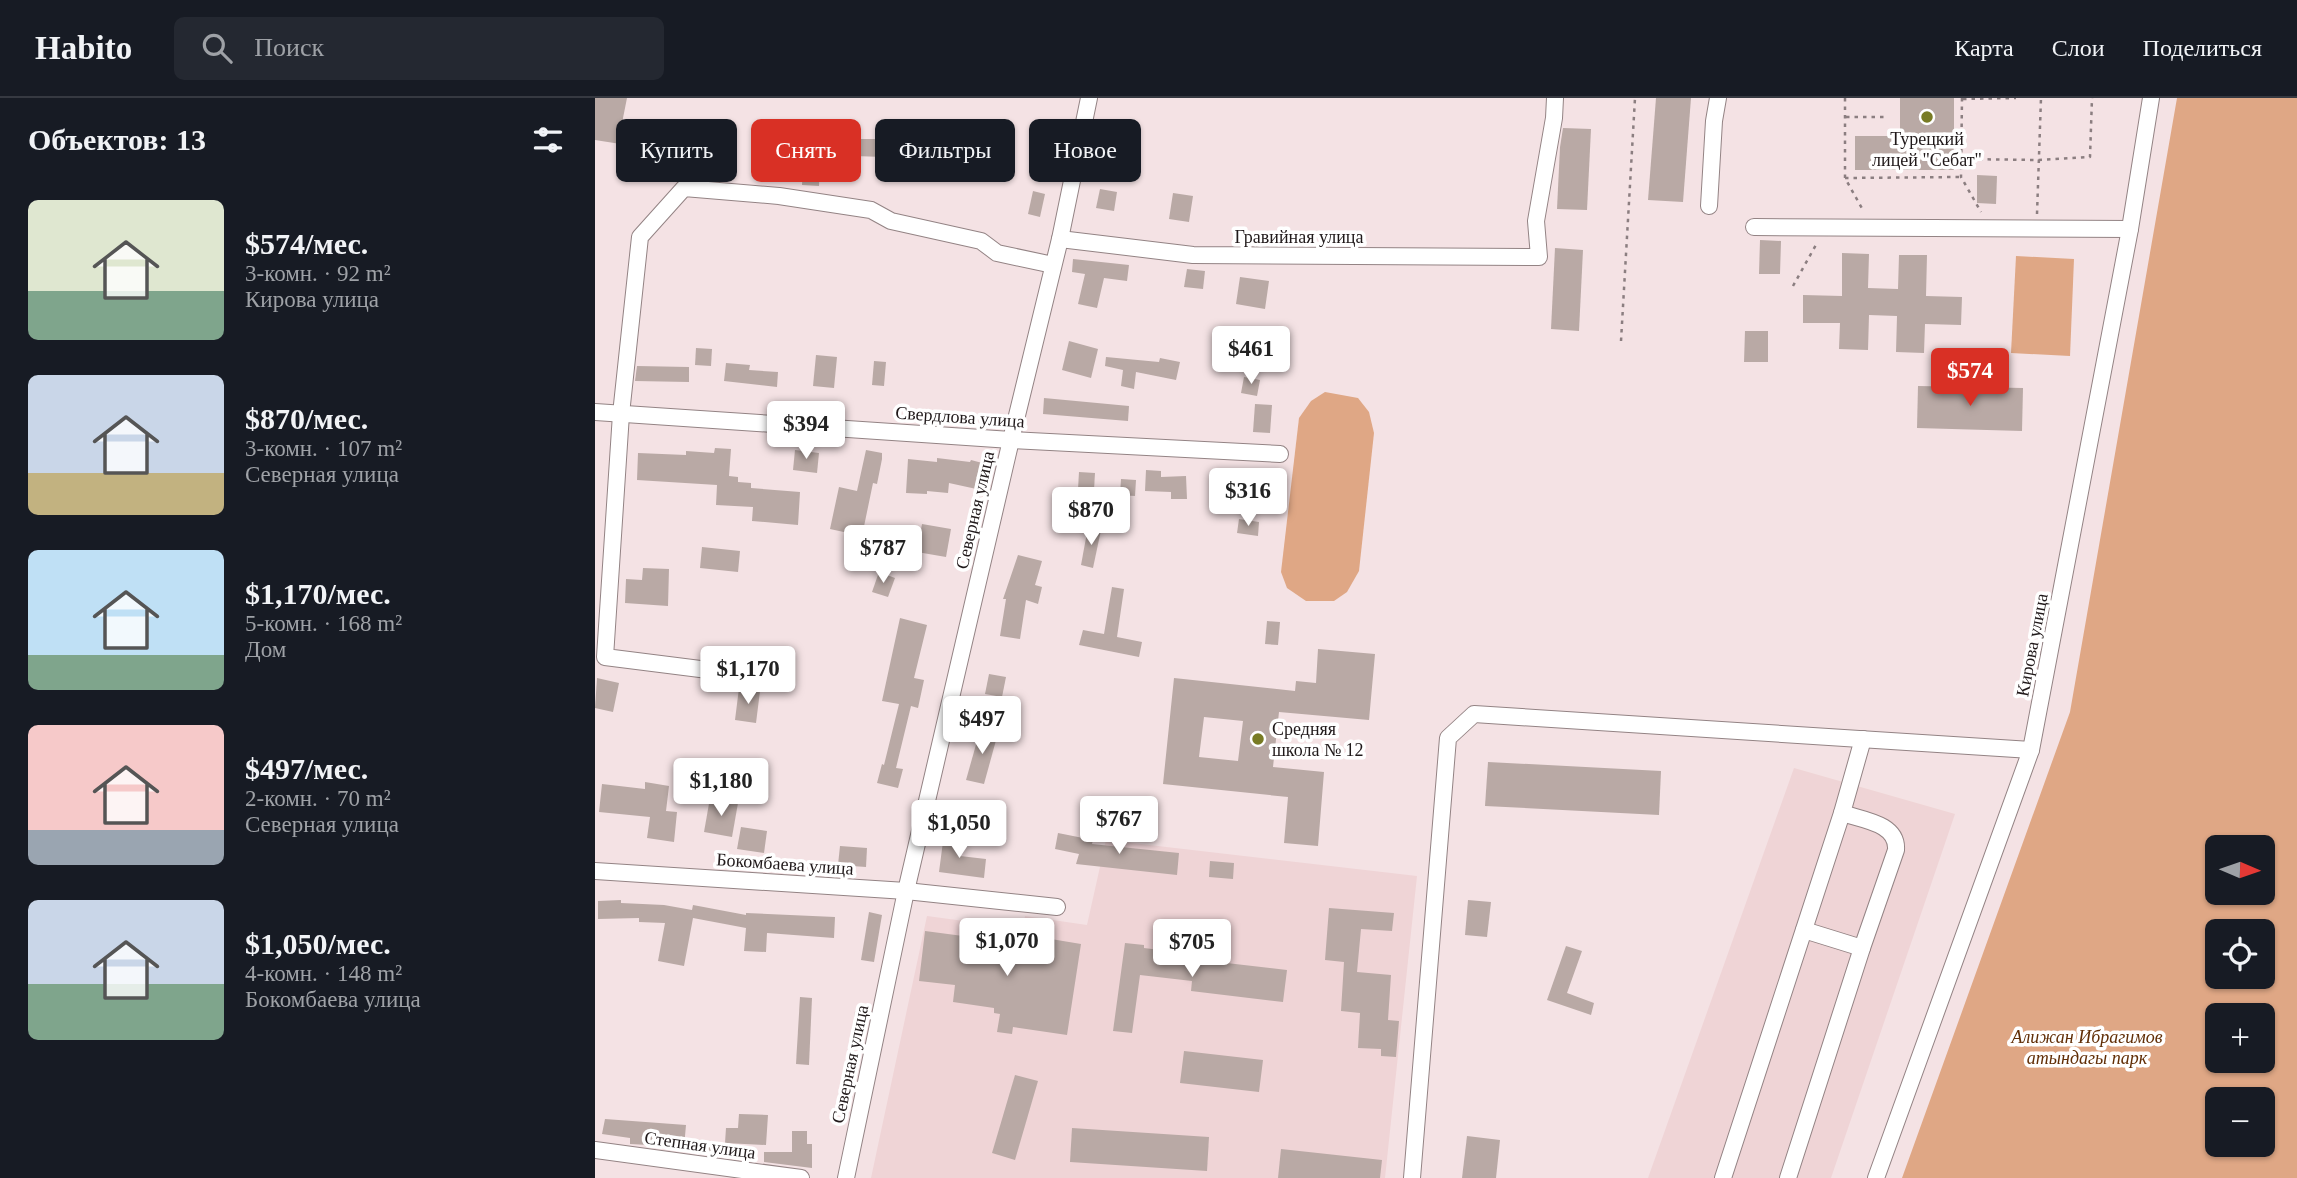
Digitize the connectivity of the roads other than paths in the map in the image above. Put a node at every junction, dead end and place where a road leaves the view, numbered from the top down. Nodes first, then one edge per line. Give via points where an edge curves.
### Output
1 (1089, 98) edge
2 (1555, 98) edge
3 (1718, 98) edge
4 (2151, 98) edge
5 (1709, 206) dead end
6 (1754, 227) dead end
7 (2130, 229) junction
8 (1060, 239) junction
9 (1053, 265) junction
10 (595, 412) edge
11 (621, 414) junction
12 (1011, 440) junction
13 (1280, 454) dead end
14 (708, 670) dead end
15 (1863, 739) junction
16 (2031, 750) junction
17 (1842, 813) junction
18 (595, 871) edge
19 (906, 891) junction
20 (1057, 907) dead end
21 (1804, 930) junction
22 (1862, 948) junction
23 (595, 1150) edge
24 (801, 1178) edge
25 (846, 1178) edge
26 (1412, 1178) edge
27 (1723, 1178) edge
28 (1788, 1178) edge
29 (1876, 1178) edge

1 - 8 street, Северная улица
2 - 8 street, Гравийная улица via 1536,221 1539,257 1193,255
3 - 5 street
4 - 7 street, Кирова улица
6 - 7 street
7 - 16 street, Кирова улица
8 - 9 street, Северная улица
9 - 11 street via 997,253 981,241 891,221 871,210 684,188 640,237
9 - 12 street, Северная улица
10 - 11 street, Свердлова улица
11 - 12 street, Свердлова улица
11 - 14 street via 605,657
12 - 13 street, Свердлова улица
12 - 19 street, Северная улица
15 - 16 street
15 - 17 street
15 - 26 street via 1474,714 1448,738
16 - 29 street, Кирова улица
17 - 21 street
17 - 22 street via 1892,832 1897,844
18 - 19 street, Бокомбаева улица
19 - 20 street, Бокомбаева улица
19 - 25 street, Северная улица
21 - 22 street
21 - 27 street
22 - 28 street
23 - 24 street, Степная улица

